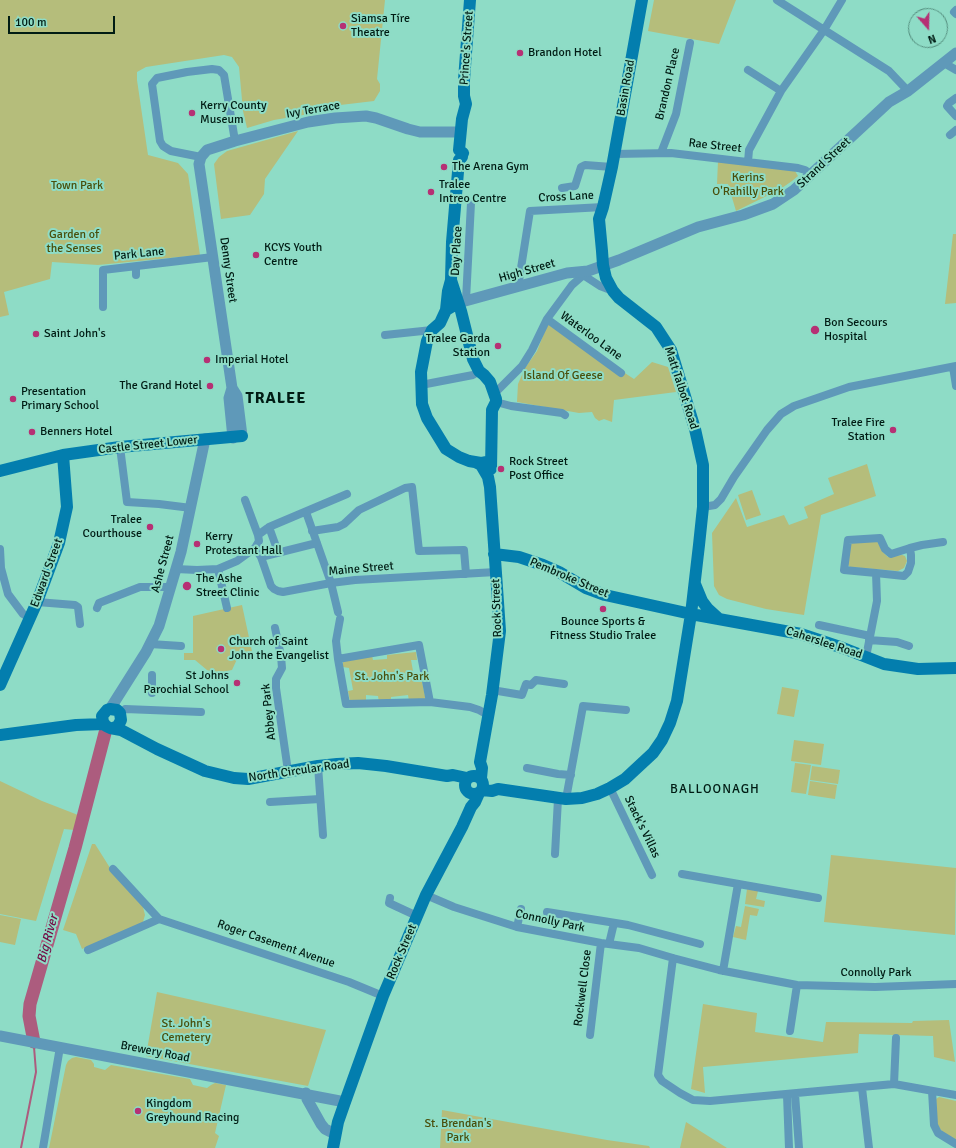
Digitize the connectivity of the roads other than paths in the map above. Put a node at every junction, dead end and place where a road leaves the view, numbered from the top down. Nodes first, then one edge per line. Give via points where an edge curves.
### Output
1 (470, 0) edge
2 (642, 0) edge
3 (777, 0) edge
4 (842, 0) edge
5 (956, 10) edge
6 (956, 14) edge
7 (824, 30) junction
8 (690, 43) dead end
9 (956, 54) edge
10 (944, 63) junction
11 (748, 70) dead end
12 (956, 70) edge
13 (781, 91) junction
14 (908, 91) junction
15 (956, 98) edge
16 (956, 116) edge
17 (460, 132) junction
18 (235, 141) junction
19 (661, 153) junction
20 (614, 154) junction
21 (201, 157) junction
22 (748, 162) junction
23 (611, 172) junction
24 (812, 175) junction
25 (562, 188) dead end
26 (471, 203) dead end
27 (603, 207) junction
28 (213, 257) junction
29 (602, 262) junction
30 (567, 273) junction
31 (585, 273) junction
32 (451, 278) junction
33 (576, 282) junction
34 (518, 287) junction
35 (613, 291) junction
36 (462, 302) junction
37 (103, 307) dead end
38 (446, 310) junction
39 (547, 319) junction
40 (432, 330) junction
41 (385, 335) dead end
42 (954, 367) edge
43 (479, 371) junction
44 (621, 373) dead end
45 (424, 385) junction
46 (956, 386) edge
47 (500, 400) junction
48 (564, 414) dead end
49 (237, 437) joint
50 (206, 439) junction
51 (120, 447) junction
52 (64, 455) junction
53 (490, 461) junction
54 (477, 463) junction
55 (0, 471) edge
56 (488, 477) junction
57 (347, 494) dead end
58 (245, 500) dead end
59 (703, 507) junction
60 (192, 508) junction
61 (306, 512) junction
62 (269, 527) junction
63 (312, 531) junction
64 (258, 535) junction
65 (943, 542) dead end
66 (317, 543) junction
67 (255, 548) junction
68 (910, 548) junction
69 (0, 549) edge
70 (278, 552) junction
71 (494, 554) junction
72 (261, 557) junction
73 (176, 569) junction
74 (218, 569) junction
75 (496, 572) junction
76 (876, 573) junction
77 (466, 574) junction
78 (331, 583) junction
79 (695, 584) junction
80 (171, 587) junction
81 (37, 602) junction
82 (97, 608) dead end
83 (227, 608) dead end
84 (691, 614) junction
85 (29, 618) junction
86 (719, 619) junction
87 (80, 624) dead end
88 (819, 625) dead end
89 (275, 628) dead end
90 (869, 638) junction
91 (150, 644) junction
92 (181, 646) dead end
93 (910, 646) dead end
94 (866, 657) junction
95 (338, 659) junction
96 (956, 668) edge
97 (152, 675) dead end
98 (564, 684) dead end
99 (0, 685) edge
100 (492, 690) junction
101 (152, 693) dead end
102 (430, 702) junction
103 (626, 710) dead end
104 (201, 712) dead end
105 (488, 715) junction
106 (112, 717) junction
107 (3, 732) edge
108 (318, 766) junction
109 (527, 768) dead end
110 (288, 771) junction
111 (571, 775) junction
112 (475, 784) junction
113 (610, 788) junction
114 (320, 799) junction
115 (562, 799) junction
116 (270, 802) dead end
117 (323, 834) dead end
118 (554, 854) dead end
119 (113, 868) dead end
120 (682, 874) dead end
121 (652, 875) dead end
122 (738, 884) junction
123 (426, 895) junction
124 (390, 898) dead end
125 (818, 898) dead end
126 (521, 909) dead end
127 (547, 912) dead end
128 (417, 916) junction
129 (159, 919) junction
130 (614, 923) junction
131 (517, 927) junction
132 (605, 944) junction
133 (700, 944) dead end
134 (88, 950) dead end
135 (672, 958) junction
136 (723, 971) junction
137 (956, 984) edge
138 (797, 985) junction
139 (383, 996) junction
140 (790, 1031) dead end
141 (590, 1035) dead end
142 (0, 1036) edge
143 (896, 1038) dead end
144 (60, 1047) junction
145 (894, 1084) junction
146 (862, 1088) junction
147 (932, 1091) junction
148 (306, 1093) junction
149 (795, 1094) junction
150 (787, 1095) junction
151 (956, 1095) edge
152 (345, 1102) junction
153 (335, 1134) junction
154 (956, 1144) edge
155 (43, 1148) edge
156 (333, 1148) edge
157 (789, 1148) edge
158 (799, 1148) edge
159 (869, 1148) edge

1 - 17 main road, Prince's Street via 464,96 466,104
2 - 20 main road, Basin Road
3 - 7 street
4 - 7 street
5 - 6 street
7 - 13 street
7 - 14 street via 889,71
8 - 19 street, Brandon Place via 676,114
9 - 10 street, Strand Street
10 - 12 street
10 - 14 street, Strand Street
11 - 13 street
13 - 22 street via 749,150
14 - 24 street, Strand Street via 876,113
15 - 16 street via 947,106
17 - 18 street, Ivy Terrace via 420,132 366,116 313,121
17 - 32 main road, Prince's Street
18 - 21 street, Ivy Terrace via 207,150
18 - 21 street via 224,75 219,70 187,72 156,78 152,84 160,141 171,151
19 - 20 street, Rae Street
19 - 22 street, Rae Street
20 - 23 main road, Basin Road
21 - 28 street, Denny Street via 199,164
22 - 24 street, Rae Street via 798,168
23 - 25 street via 585,165 581,167 575,186
23 - 27 main road, Basin Road
24 - 29 street, Strand Street via 772,204 698,227
26 - 36 street, Day Place
27 - 29 main road, Matt Talbot Road via 599,219
27 - 34 street, Cross Lane via 530,211
28 - 37 street, Park Lane via 136,271 103,270
28 - 49 street, Denny Street via 232,388 229,398
29 - 31 street, High Street
29 - 35 main road, Matt Talbot Road
30 - 31 street, High Street
30 - 33 street
30 - 34 street, High Street
31 - 33 street
31 - 35 street via 600,286
32 - 36 main road
32 - 38 main road
33 - 39 street
34 - 36 street, High Street
35 - 59 main road, Matt Talbot Road via 656,327 671,350 703,465
36 - 38 main road
36 - 43 main road via 473,359
38 - 40 main road via 440,323
39 - 44 street, Waterloo Lane
39 - 47 street
40 - 41 street
40 - 45 main road via 423,356
42 - 46 street
42 - 59 street via 849,387 794,406 781,414 767,430 721,499 715,505
43 - 45 street
43 - 47 main road via 490,382
45 - 54 main road via 422,407 446,449
47 - 48 street
47 - 53 main road, Rock Street via 492,410
49 - 50 main road, Castle Street Lower
50 - 51 main road, Castle Street Lower
50 - 60 street, Ashe Street
51 - 52 main road, Castle Street Lower
51 - 60 street via 127,502
52 - 55 main road, Castle Street Lower
52 - 81 main road, Edward Street via 67,506 60,542
53 - 54 main road
53 - 56 main road, Rock Street
54 - 56 main road
56 - 71 main road, Rock Street
57 - 61 street
58 - 64 street
59 - 79 main road, Matt Talbot Road
60 - 73 street, Ashe Street
61 - 62 street
61 - 63 street
62 - 64 street
62 - 70 street
63 - 66 street
63 - 77 street via 338,527 359,510 412,487 419,551 464,550
64 - 67 street via 259,541
65 - 68 street
66 - 70 street
66 - 78 street
67 - 72 street, Maine Street
67 - 74 street via 237,561
68 - 76 street via 911,563 904,576
68 - 76 street via 891,554 885,549 880,538 848,540 844,570
69 - 85 street via 1,568 8,594
70 - 72 street
71 - 75 main road, Rock Street
71 - 84 main road, Pembroke Street via 519,557 559,572 586,588 606,595
72 - 78 street, Maine Street via 271,586 278,591
73 - 74 street
73 - 80 street, Ashe Street
74 - 83 street
75 - 77 street, Maine Street
75 - 100 main road, Rock Street via 500,631
76 - 90 street via 877,601
77 - 78 street, Maine Street
78 - 95 street via 339,616 336,641
79 - 84 main road, Matt Talbot Road
79 - 86 main road via 702,601
80 - 82 street via 140,587 99,603
80 - 91 street, Ashe Street
81 - 85 main road, Edward Street
81 - 87 street via 75,605 78,607
84 - 86 main road, Caherslee Road
84 - 113 main road, Matt Talbot Road via 677,701 670,723 653,753 625,779
85 - 99 main road, Edward Street
86 - 94 main road, Caherslee Road via 801,634
88 - 90 street
89 - 110 street, Abbey Park via 282,668 276,679 276,688
90 - 93 street
90 - 94 street
91 - 92 street
91 - 106 street, Ashe Street via 123,687
94 - 96 main road, Caherslee Road via 901,667
95 - 102 street via 346,704
95 - 102 street via 419,645
97 - 101 street
98 - 100 street via 536,680 531,685 526,684 522,695
100 - 105 main road, Rock Street
102 - 105 street via 470,707
103 - 111 street via 584,706
104 - 106 street via 125,709
105 - 112 main road, Rock Street via 480,762 482,768
106 - 107 main road via 76,724
106 - 110 main road, North Circular Road via 134,737 198,768 223,776 248,778
108 - 110 main road, North Circular Road
108 - 112 main road, North Circular Road via 358,763 386,766 447,776 452,781
108 - 114 street
109 - 111 street
111 - 115 street
112 - 115 main road, North Circular Road
112 - 123 main road, Rock Street via 475,802
113 - 115 main road, North Circular Road via 582,798
113 - 121 street, Stack's Villas
114 - 116 street
114 - 117 street
115 - 118 street
119 - 129 street, Roger Casement Avenue
120 - 122 street
122 - 125 street
122 - 136 street
123 - 128 main road, Rock Street
123 - 131 street, Connolly Park via 454,907
124 - 128 street via 390,903
126 - 131 street
127 - 130 street
128 - 139 main road, Rock Street
129 - 134 street
129 - 139 street, Roger Casement Avenue via 349,982
130 - 132 street, Rockwell Close
130 - 133 street
131 - 132 street, Connolly Park
132 - 135 street, Connolly Park via 639,948
132 - 141 street, Rockwell Close
135 - 136 street, Connolly Park
135 - 150 street via 658,1075 662,1081 693,1100
136 - 138 street, Connolly Park
137 - 138 street, Connolly Park via 875,987
138 - 140 street
139 - 152 main road, Rock Street
142 - 144 street, Brewery Road
143 - 145 street
144 - 148 street, Brewery Road
144 - 155 street
145 - 146 street
145 - 147 street
146 - 149 street
146 - 159 street
147 - 151 street
147 - 154 street via 934,1125 938,1134
148 - 152 street, Brewery Road
148 - 153 street via 324,1129
149 - 150 street
149 - 158 street
150 - 157 street
152 - 153 main road, Rock Street
153 - 156 main road, Rock Street

